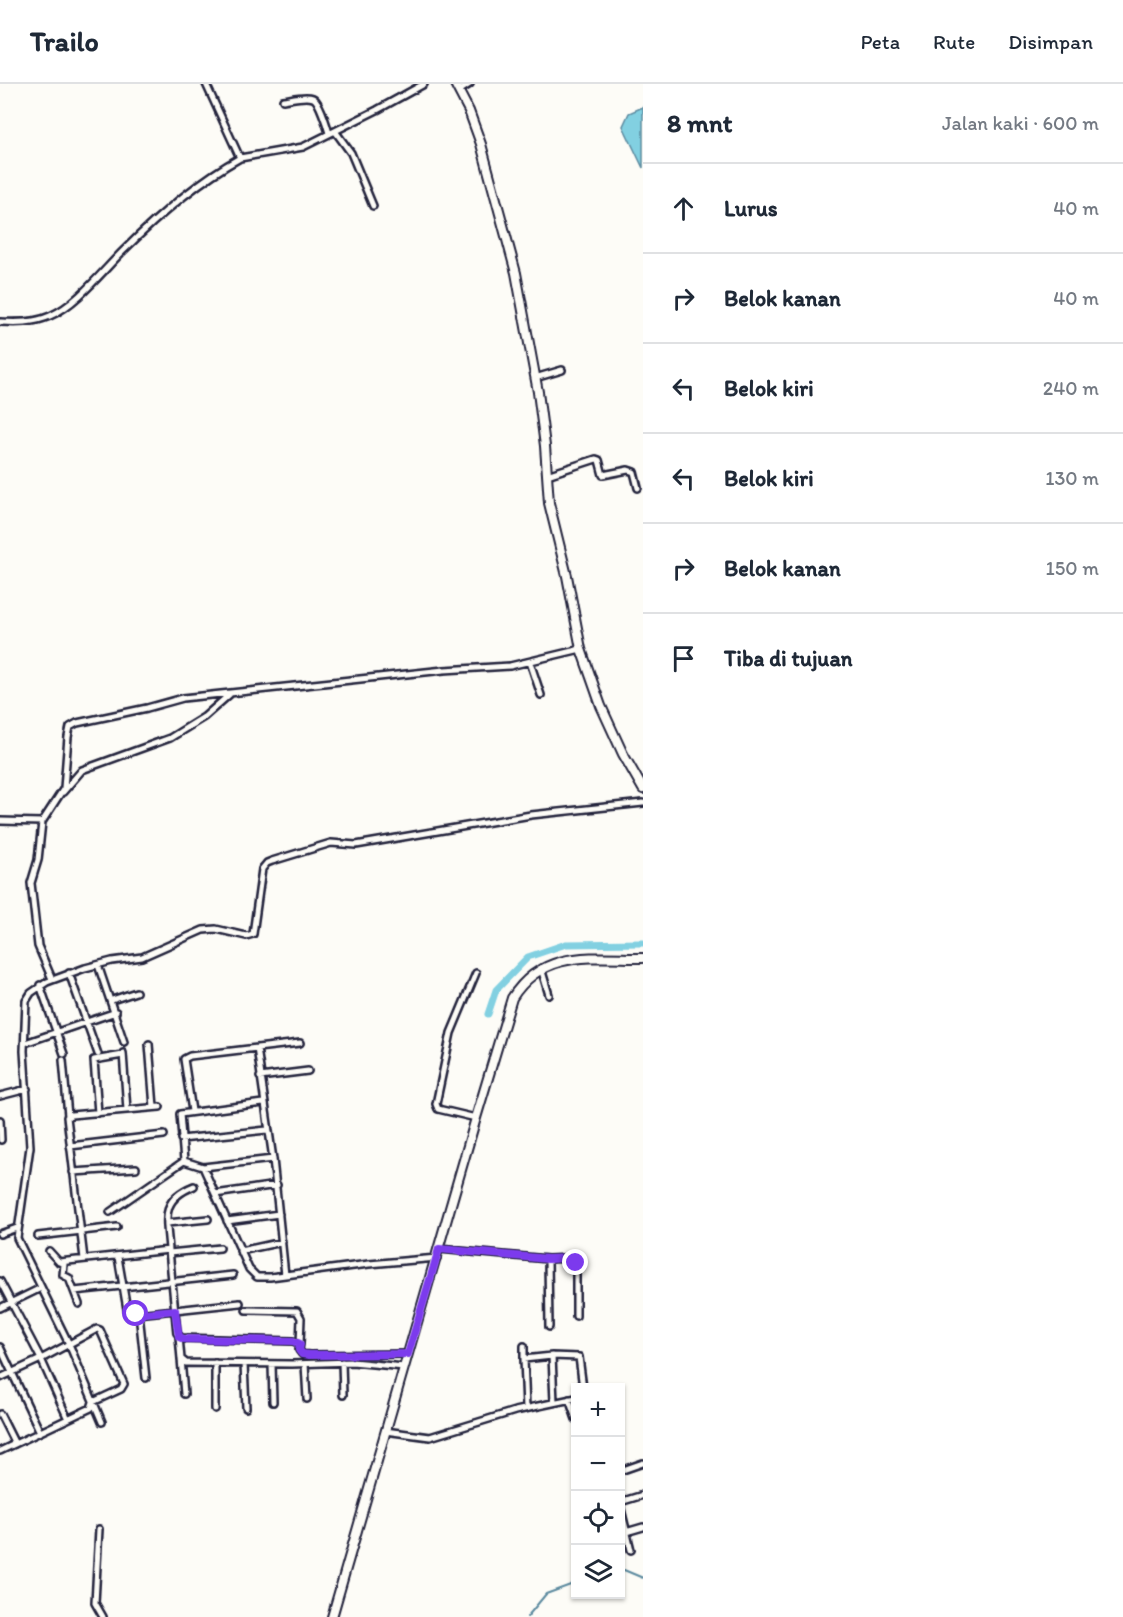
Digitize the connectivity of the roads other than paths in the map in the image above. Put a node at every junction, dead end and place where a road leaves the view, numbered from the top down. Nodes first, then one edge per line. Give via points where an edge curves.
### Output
1 (207, 84) edge
2 (424, 84) edge
3 (471, 84) edge
4 (457, 87) edge
5 (283, 100) dead end
6 (332, 132) junction
7 (240, 158) junction
8 (373, 206) dead end
9 (0, 322) edge
10 (562, 370) dead end
11 (536, 378) junction
12 (547, 475) junction
13 (638, 488) dead end
14 (581, 649) junction
15 (530, 662) junction
16 (232, 693) junction
17 (541, 695) dead end
18 (643, 789) edge
19 (62, 793) junction
20 (643, 803) edge
21 (0, 821) edge
22 (42, 822) junction
23 (643, 958) edge
24 (98, 965) junction
25 (541, 968) junction
26 (69, 973) junction
27 (476, 973) dead end
28 (52, 980) junction
29 (40, 985) junction
30 (136, 992) dead end
31 (549, 994) dead end
32 (111, 1000) junction
33 (116, 1012) junction
34 (86, 1023) junction
35 (57, 1033) junction
36 (124, 1042) dead end
37 (25, 1043) junction
38 (300, 1043) dead end
39 (149, 1044) dead end
40 (257, 1048) junction
41 (98, 1054) dead end
42 (308, 1071) dead end
43 (260, 1077) junction
44 (27, 1089) junction
45 (0, 1096) edge
46 (263, 1103) junction
47 (128, 1110) junction
48 (192, 1112) junction
49 (98, 1113) junction
50 (68, 1116) junction
51 (476, 1118) junction
52 (0, 1120) edge
53 (267, 1130) junction
54 (164, 1135) dead end
55 (181, 1139) junction
56 (2, 1140) dead end
57 (70, 1146) junction
58 (273, 1159) junction
59 (184, 1161) junction
60 (204, 1167) junction
61 (136, 1168) dead end
62 (73, 1172) junction
63 (277, 1185) junction
64 (194, 1186) dead end
65 (215, 1194) junction
66 (110, 1212) dead end
67 (279, 1214) junction
68 (208, 1219) dead end
69 (227, 1221) junction
70 (167, 1223) junction
71 (17, 1227) junction
72 (117, 1227) dead end
73 (80, 1232) junction
74 (0, 1234) edge
75 (38, 1236) dead end
76 (282, 1242) junction
77 (220, 1248) dead end
78 (439, 1249) junction
79 (49, 1251) dead end
80 (240, 1251) junction
81 (169, 1252) junction
82 (118, 1257) junction
83 (436, 1258) junction
84 (84, 1259) junction
85 (548, 1259) junction
86 (59, 1262) junction
87 (233, 1275) dead end
88 (285, 1275) junction
89 (0, 1281) edge
90 (172, 1282) junction
91 (122, 1287) junction
92 (41, 1288) junction
93 (74, 1291) junction
94 (12, 1302) junction
95 (240, 1303) dead end
96 (79, 1304) dead end
97 (0, 1308) edge
98 (175, 1310) junction
99 (246, 1310) dead end
100 (139, 1314) junction
101 (576, 1316) dead end
102 (549, 1327) dead end
103 (179, 1337) junction
104 (69, 1344) junction
105 (300, 1344) junction
106 (524, 1346) dead end
107 (0, 1347) edge
108 (408, 1354) junction
109 (552, 1356) junction
110 (41, 1359) junction
111 (181, 1359) junction
112 (524, 1359) junction
113 (342, 1362) junction
114 (215, 1363) junction
115 (244, 1364) junction
116 (272, 1364) junction
117 (305, 1364) junction
118 (404, 1367) junction
119 (14, 1372) junction
120 (0, 1378) edge
121 (146, 1378) dead end
122 (582, 1383) edge
123 (184, 1394) dead end
124 (343, 1395) dead end
125 (571, 1398) edge
126 (307, 1399) dead end
127 (93, 1402) junction
128 (273, 1402) dead end
129 (554, 1402) junction
130 (246, 1408) dead end
131 (526, 1408) junction
132 (215, 1409) dead end
133 (0, 1414) edge
134 (68, 1419) junction
135 (102, 1422) dead end
136 (385, 1431) junction
137 (40, 1432) junction
138 (15, 1444) junction
139 (0, 1451) edge
140 (643, 1463) edge
141 (625, 1470) edge
142 (643, 1495) edge
143 (625, 1502) edge
144 (625, 1526) edge
145 (643, 1527) edge
146 (99, 1528) dead end
147 (626, 1532) junction
148 (631, 1550) dead end
149 (103, 1617) edge
150 (332, 1617) edge

1 - 7 street
2 - 6 street
3 - 4 street
4 - 11 street via 481,144 513,260
5 - 6 street via 314,99
6 - 7 street via 295,150
6 - 8 street via 351,153
7 - 9 street via 192,190 140,234 62,310 36,321
10 - 11 street
11 - 12 street
12 - 13 street via 599,460 603,475 634,472
12 - 14 street via 549,503
14 - 15 street
14 - 18 street via 601,706
15 - 16 street
15 - 17 street
16 - 19 street via 170,738 82,770
16 - 19 street via 183,698 76,723 70,727
19 - 22 street
20 - 24 street via 531,815 356,845 331,843 264,865 255,931 250,936 203,930 142,957
21 - 22 street
22 - 28 street via 31,889 38,946
23 - 25 street via 571,958
24 - 26 street
24 - 32 street
25 - 31 street
25 - 51 street via 521,984 512,998
26 - 28 street
26 - 34 street
27 - 51 street via 451,1034 436,1104 438,1109
28 - 29 street
29 - 35 street
29 - 37 street via 26,1001
30 - 32 street
32 - 33 street
33 - 34 street
33 - 36 street
34 - 35 street
34 - 41 street
35 - 37 street
35 - 50 street via 64,1057
37 - 44 street
38 - 40 street
39 - 47 street via 157,1107
40 - 43 street
40 - 48 street via 184,1059
42 - 43 street
43 - 46 street
44 - 45 street
44 - 71 street via 30,1147
46 - 48 street
46 - 53 street
47 - 49 street
47 - 49 street via 123,1053 94,1060
48 - 55 street via 179,1117
49 - 50 street
50 - 57 street
51 - 78 street
52 - 56 street
53 - 55 street
53 - 58 street
54 - 57 street
55 - 59 street
57 - 62 street
58 - 60 street
58 - 63 street
59 - 60 street
59 - 66 street
60 - 65 street
61 - 62 street
62 - 73 street
63 - 65 street
63 - 67 street
64 - 70 street via 171,1201 166,1210
65 - 69 street
67 - 69 street
67 - 76 street
68 - 70 street
69 - 80 street
70 - 81 street
71 - 74 street
71 - 92 street via 17,1240
72 - 73 street
73 - 75 street
73 - 84 street
76 - 80 street
76 - 88 street
77 - 81 street
78 - 83 street
78 - 85 street
79 - 86 street
80 - 88 street via 257,1276
81 - 82 street
81 - 90 street
82 - 84 street
82 - 91 street
83 - 88 street
83 - 108 street
84 - 86 street
85 - 101 street via 572,1258 576,1263
85 - 102 street
86 - 93 street via 64,1264 63,1275 69,1278
87 - 90 street
89 - 94 street
90 - 91 street
90 - 98 street
91 - 93 street
91 - 100 street via 128,1315
92 - 94 street
92 - 104 street
93 - 96 street
94 - 97 street
94 - 110 street
95 - 98 street
98 - 100 street
98 - 103 street
99 - 105 street via 297,1311 301,1318
100 - 121 street
103 - 105 street
103 - 111 street
104 - 110 street
104 - 127 street
104 - 127 street via 99,1329 124,1384
105 - 108 street via 302,1354 309,1355
106 - 112 street
107 - 119 street
108 - 118 street
109 - 112 street
109 - 122 street via 579,1357
109 - 129 street
110 - 119 street
110 - 134 street
111 - 114 street via 186,1363
111 - 123 street
112 - 131 street
113 - 117 street
113 - 118 street
113 - 124 street
114 - 115 street
114 - 132 street
115 - 116 street
115 - 130 street
116 - 117 street
116 - 128 street
117 - 126 street
118 - 136 street
119 - 120 street
119 - 137 street
125 - 129 street
127 - 134 street via 91,1408
127 - 135 street
129 - 131 street
131 - 136 street via 429,1437
133 - 138 street
134 - 137 street
136 - 150 street
137 - 138 street
138 - 139 street
140 - 141 street
142 - 143 street
144 - 147 street
145 - 147 street
146 - 149 street via 95,1604
147 - 148 street

